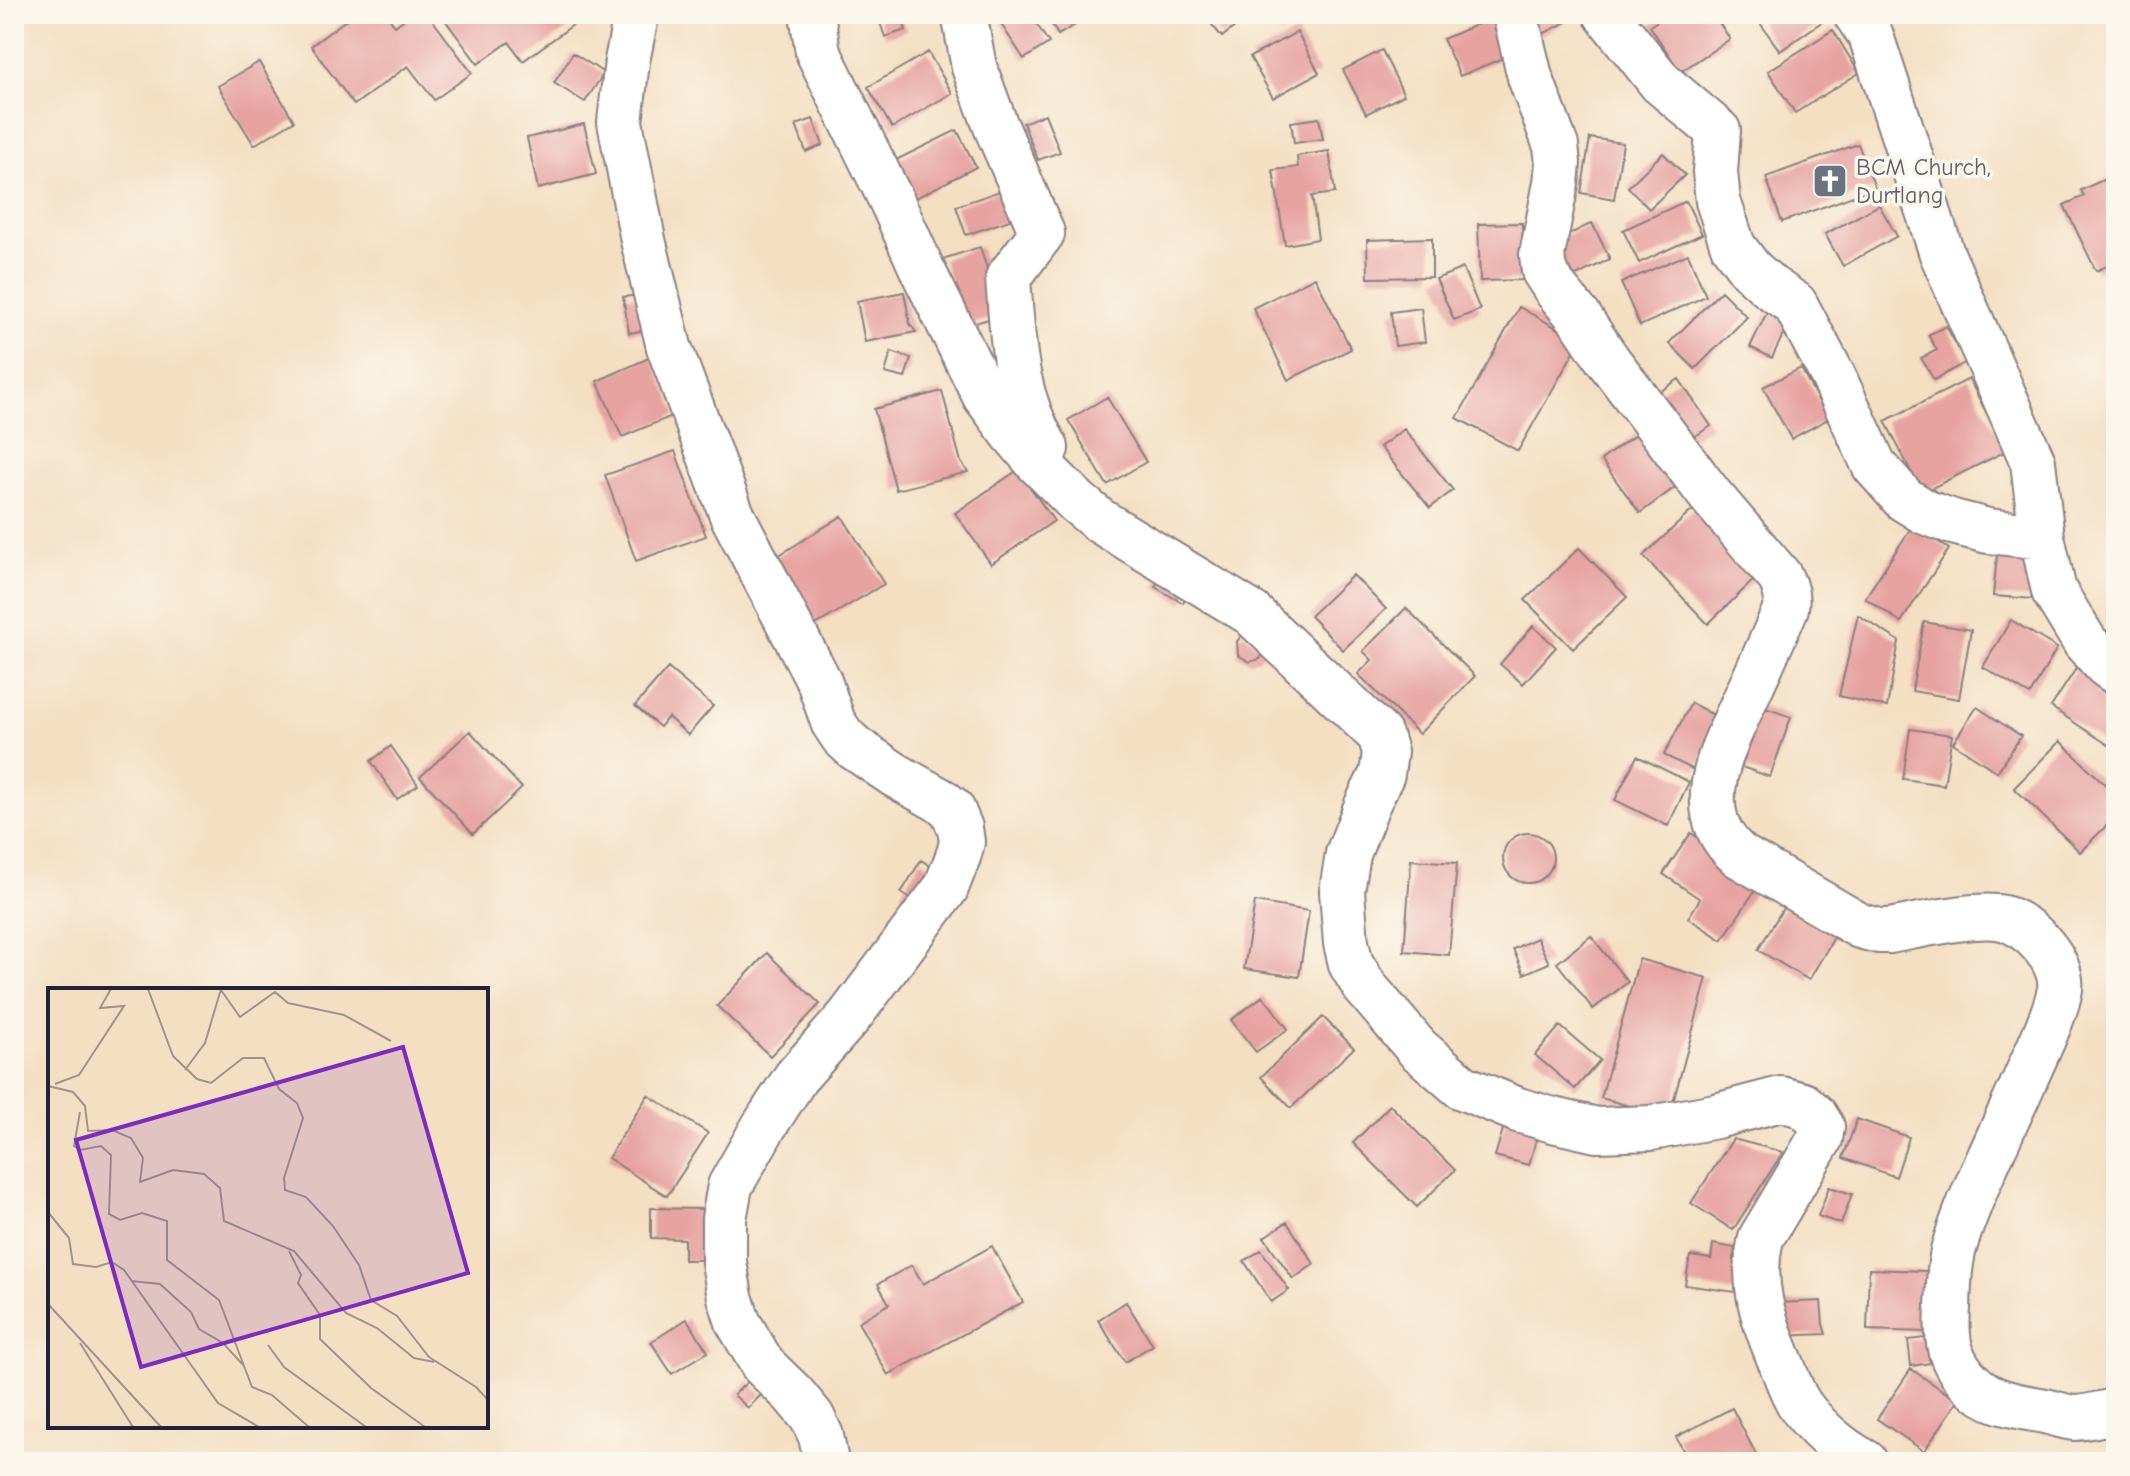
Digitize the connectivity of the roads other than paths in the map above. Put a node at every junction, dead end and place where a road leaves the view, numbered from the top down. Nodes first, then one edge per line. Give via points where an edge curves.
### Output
1 (633, 14) edge
2 (812, 14) edge
3 (964, 14) edge
4 (1515, 14) edge
5 (1606, 14) edge
6 (1856, 14) edge
7 (1077, 502) junction
8 (2042, 537) junction
9 (2116, 672) edge
10 (2116, 1411) edge
11 (826, 1462) edge
12 (1865, 1462) edge

1 - 11 street via 620,122 640,225 669,347 732,515 843,737 952,809 962,842 946,888 849,1017 796,1077 730,1186 724,1262 738,1322 763,1365 812,1417
2 - 7 street via 818,52 985,396
3 - 7 street via 974,67 1042,233 1008,278 1016,373 1027,411
4 - 10 street via 1558,163 1542,255 1544,271 1785,589 1786,608 1721,752 1713,787 1715,822 1740,856 1860,926 1889,931 2004,918 2052,957 2060,974 2057,999 1956,1241 1948,1343 1968,1380 1999,1402 2076,1418
5 - 8 street via 1661,83 1718,131 1718,201 1733,246 1750,269 1795,304 1874,465 1904,499 1925,512 1988,531
6 - 8 street via 1871,36 1942,254 2033,462
7 - 12 street via 1127,539 1251,613 1380,735 1385,752 1382,774 1348,854 1342,891 1346,943 1365,987 1443,1072 1462,1087 1518,1110 1597,1130 1651,1128 1781,1099 1803,1105 1815,1116 1822,1127 1820,1139 1761,1238 1756,1284 1767,1330 1800,1406 1839,1445
8 - 9 street via 2054,591 2085,642

